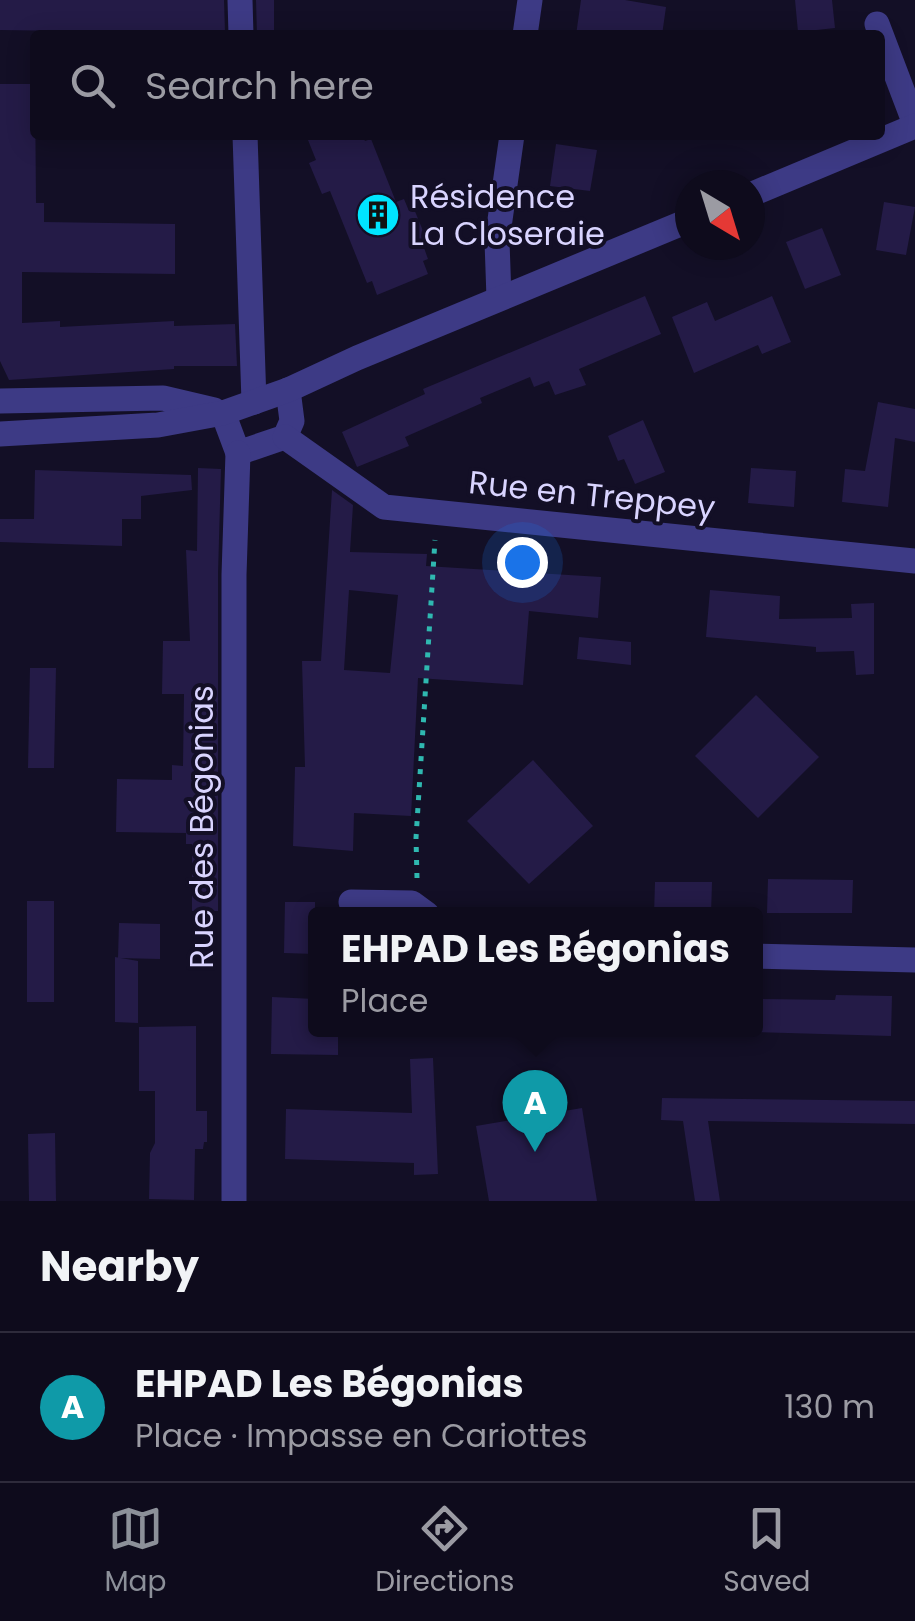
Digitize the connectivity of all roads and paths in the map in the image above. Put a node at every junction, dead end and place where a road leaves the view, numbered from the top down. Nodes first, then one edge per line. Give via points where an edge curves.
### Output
1 (240, 0) edge
2 (530, 0) edge
3 (877, 24) dead end
4 (241, 30) edge
5 (526, 30) edge
6 (879, 30) edge
7 (885, 45) edge
8 (915, 125) edge
9 (885, 138) edge
10 (245, 140) edge
11 (511, 140) edge
12 (880, 140) edge
13 (765, 189) edge
14 (675, 226) edge
15 (499, 298) junction
16 (288, 390) junction
17 (0, 401) edge
18 (254, 402) junction
19 (223, 413) junction
20 (0, 434) edge
21 (285, 437) junction
22 (238, 453) junction
23 (442, 513) junction
24 (915, 560) edge
25 (351, 902) dead end
26 (418, 907) edge
27 (424, 907) edge
28 (763, 956) edge
29 (915, 960) edge
30 (234, 1201) edge

1 - 4 street
2 - 5 street
3 - 6 street
7 - 8 street
8 - 9 street
10 - 18 street
11 - 15 street via 498,241
12 - 13 street
14 - 15 street
15 - 16 street
16 - 18 street
16 - 21 street via 292,421
17 - 19 street via 164,398
18 - 19 street
19 - 20 street via 158,425
19 - 22 street
21 - 22 street
21 - 23 street, Rue en Treppey via 384,507
22 - 30 street, Rue des Bégonias
23 - 24 street, Rue en Treppey
23 - 27 path via 432,552 416,838
25 - 26 street
28 - 29 street

